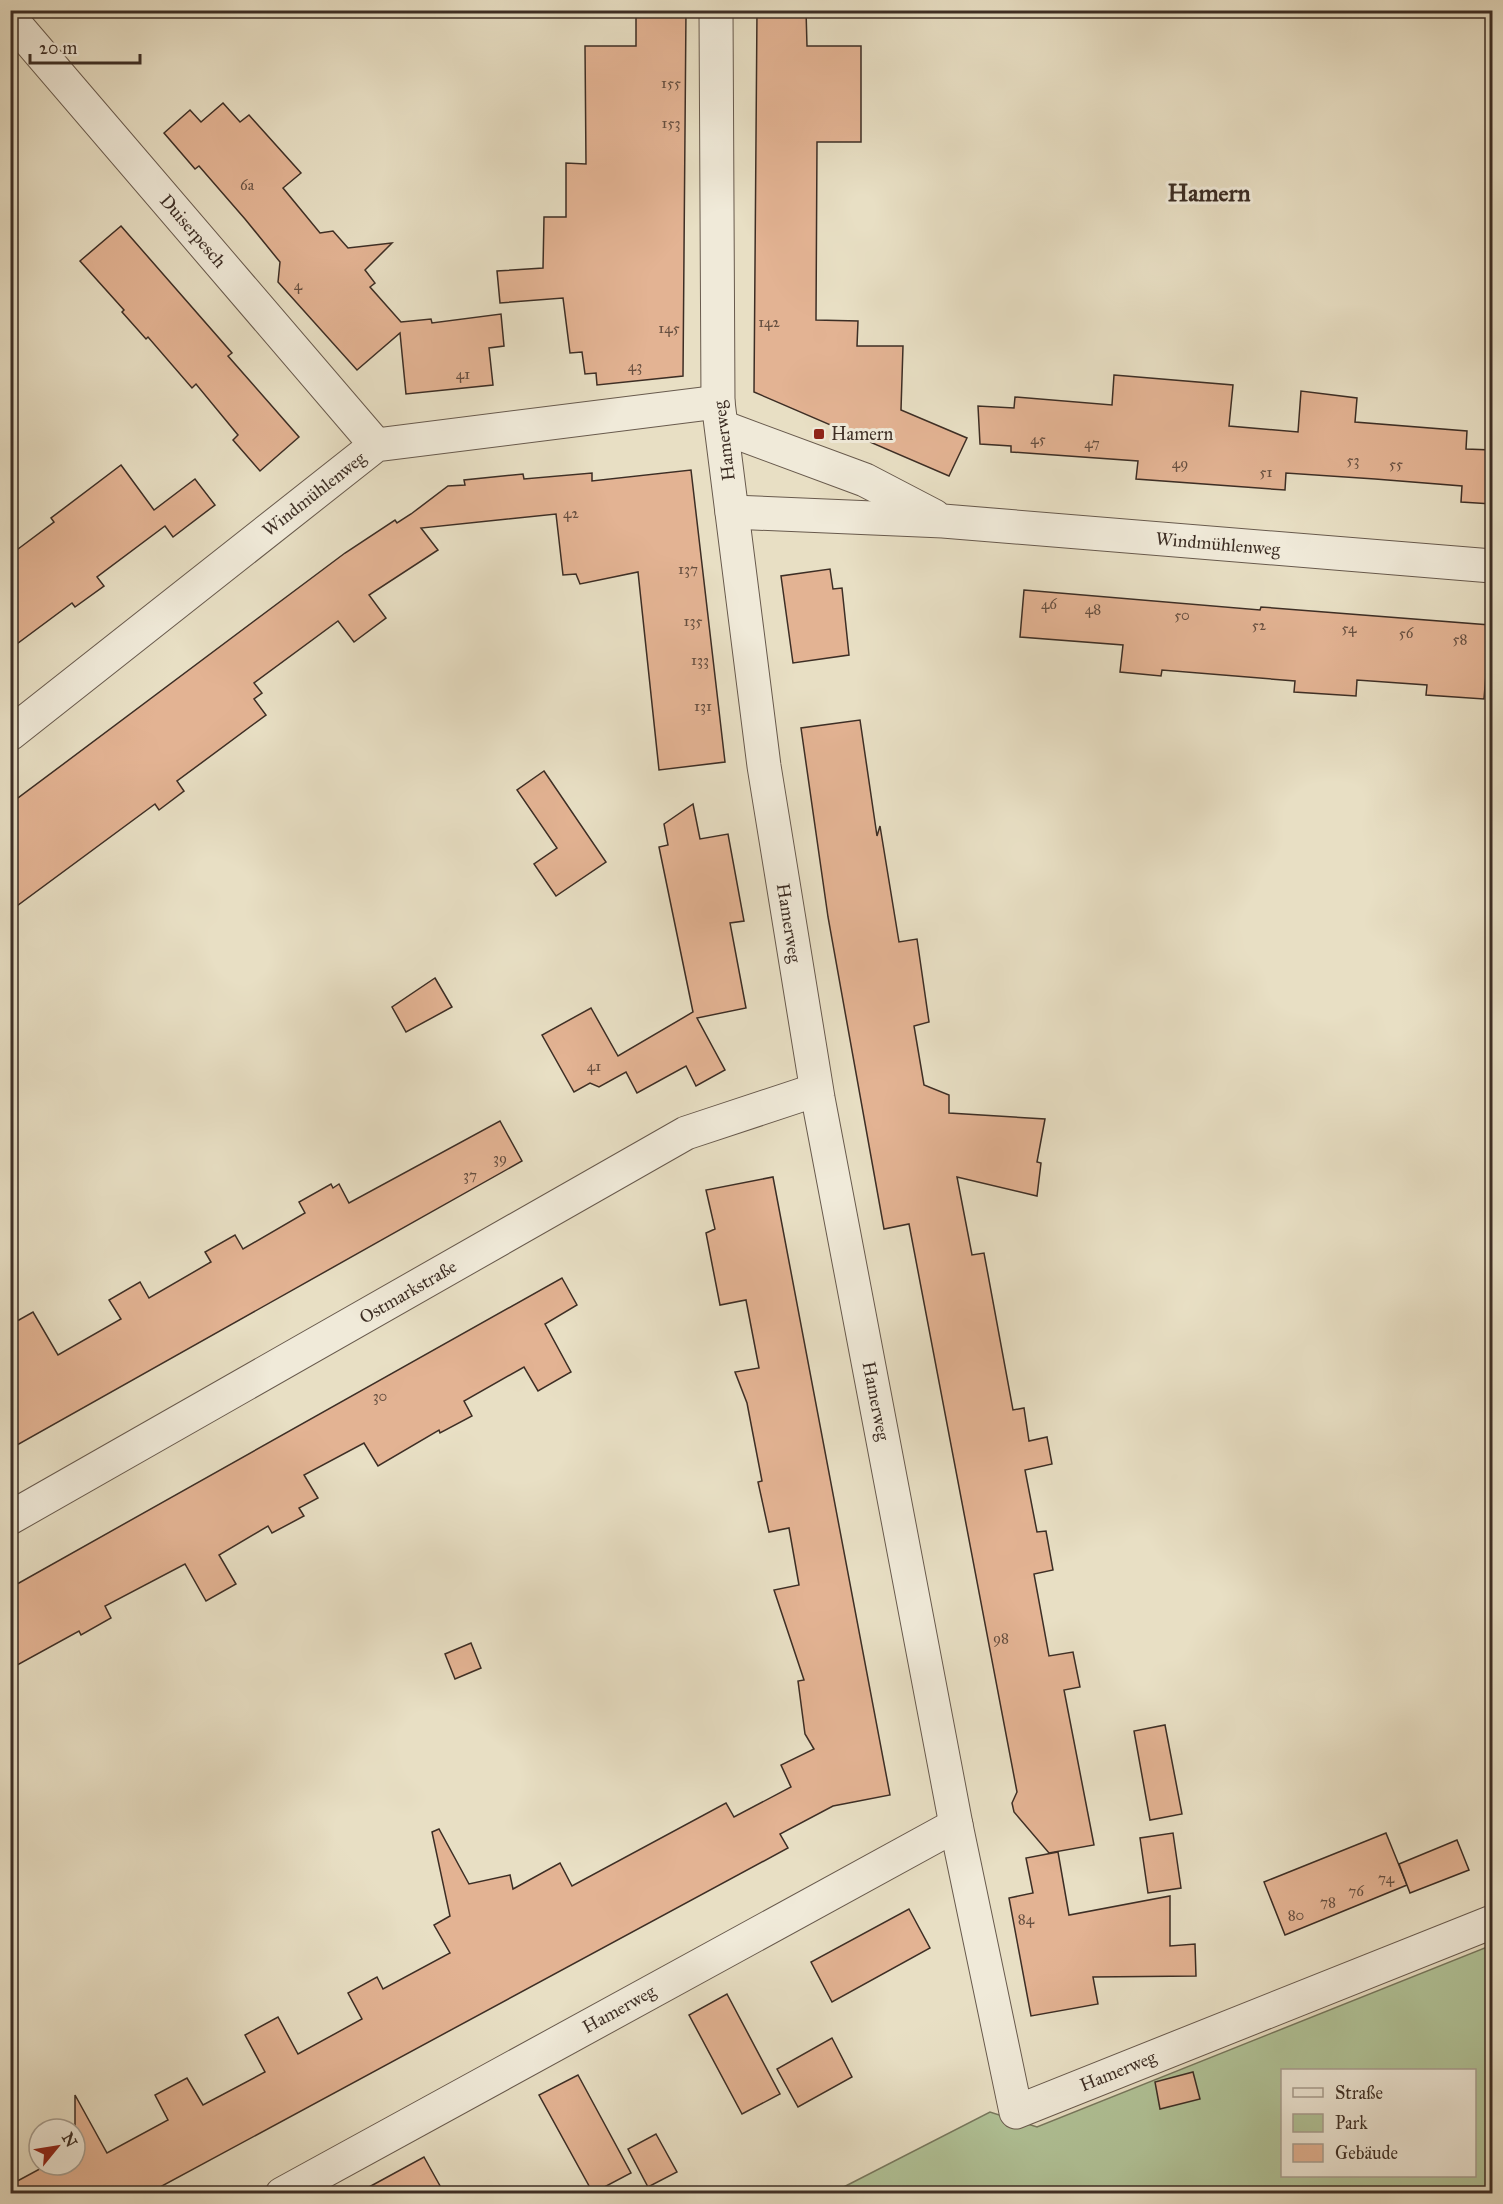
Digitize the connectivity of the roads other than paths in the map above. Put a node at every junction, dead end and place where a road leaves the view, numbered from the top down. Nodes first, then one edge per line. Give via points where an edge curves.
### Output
1 (716, 10) edge
2 (10, 18) edge
3 (720, 415) junction
4 (376, 444) junction
5 (732, 512) junction
6 (943, 521) junction
7 (1492, 566) edge
8 (10, 734) edge
9 (816, 1090) junction
10 (10, 1518) edge
11 (956, 1825) junction
12 (1492, 1922) edge
13 (282, 2193) edge

1 - 3 street, Hamerweg
2 - 4 street, Duiserpesch
3 - 4 street, Windmühlenweg
3 - 5 street, Hamerweg
3 - 6 street, Windmühlenweg via 865,480
4 - 8 street, Windmühlenweg
5 - 6 street, Windmühlenweg
5 - 9 street, Hamerweg via 764,766
6 - 7 street, Windmühlenweg
9 - 10 street, Ostmarkstraße via 686,1133
9 - 11 street, Hamerweg
11 - 12 street, Hamerweg via 1016,2112
11 - 13 street, Hamerweg

